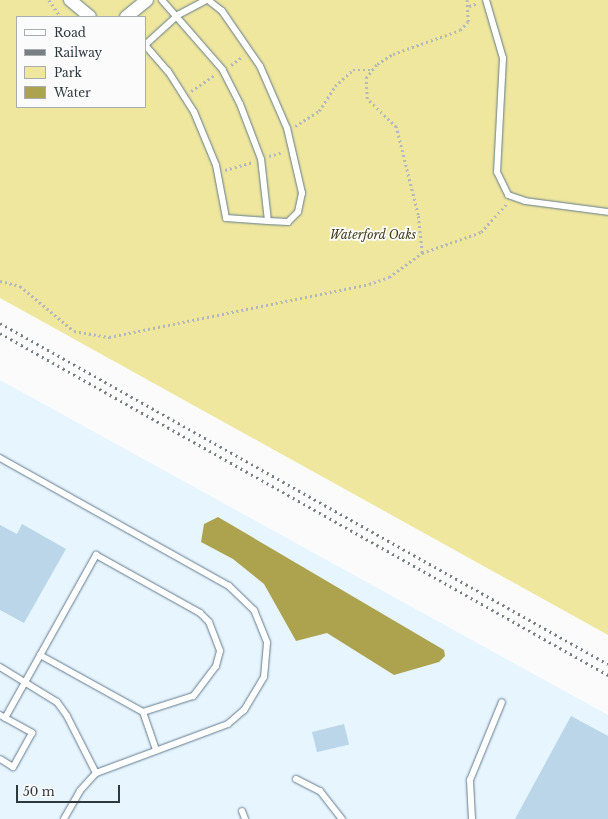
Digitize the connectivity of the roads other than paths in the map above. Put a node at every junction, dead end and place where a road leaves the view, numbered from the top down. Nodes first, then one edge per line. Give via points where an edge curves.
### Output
1 (70, 0) edge
2 (147, 0) edge
3 (162, 0) edge
4 (207, 0) edge
5 (486, 0) edge
6 (178, 15) junction
7 (89, 16) edge
8 (127, 16) edge
9 (146, 44) edge
10 (146, 46) edge
11 (608, 212) edge
12 (268, 221) junction
13 (0, 458) edge
14 (40, 655) junction
15 (0, 667) edge
16 (26, 681) junction
17 (502, 702) dead end
18 (143, 712) junction
19 (2, 716) edge
20 (156, 749) junction
21 (0, 759) edge
22 (96, 773) junction
23 (296, 780) dead end
24 (242, 811) dead end
25 (64, 819) edge
26 (245, 819) edge
27 (342, 819) edge
28 (472, 819) edge

1 - 7 street
2 - 8 street
3 - 6 lane
4 - 6 lane
4 - 12 lane via 222,11 260,66 287,128 302,193 298,212 288,222
5 - 11 lane via 502,58 497,172 512,198
6 - 9 lane
6 - 12 lane via 223,70 240,104 261,159
10 - 12 lane via 168,71 194,112 216,166 226,218
13 - 20 lane via 230,586 254,610 262,627 267,649 264,677 256,694 228,724
14 - 16 lane
14 - 18 lane
14 - 18 lane via 96,555 200,613 209,622 220,651 216,666 193,696
15 - 16 lane
16 - 19 lane
16 - 22 lane via 45,692 67,716
17 - 28 lane via 470,780
18 - 20 lane
19 - 21 lane via 32,733 13,767
20 - 22 lane
22 - 25 lane via 80,791
23 - 27 lane via 320,791
24 - 26 lane

